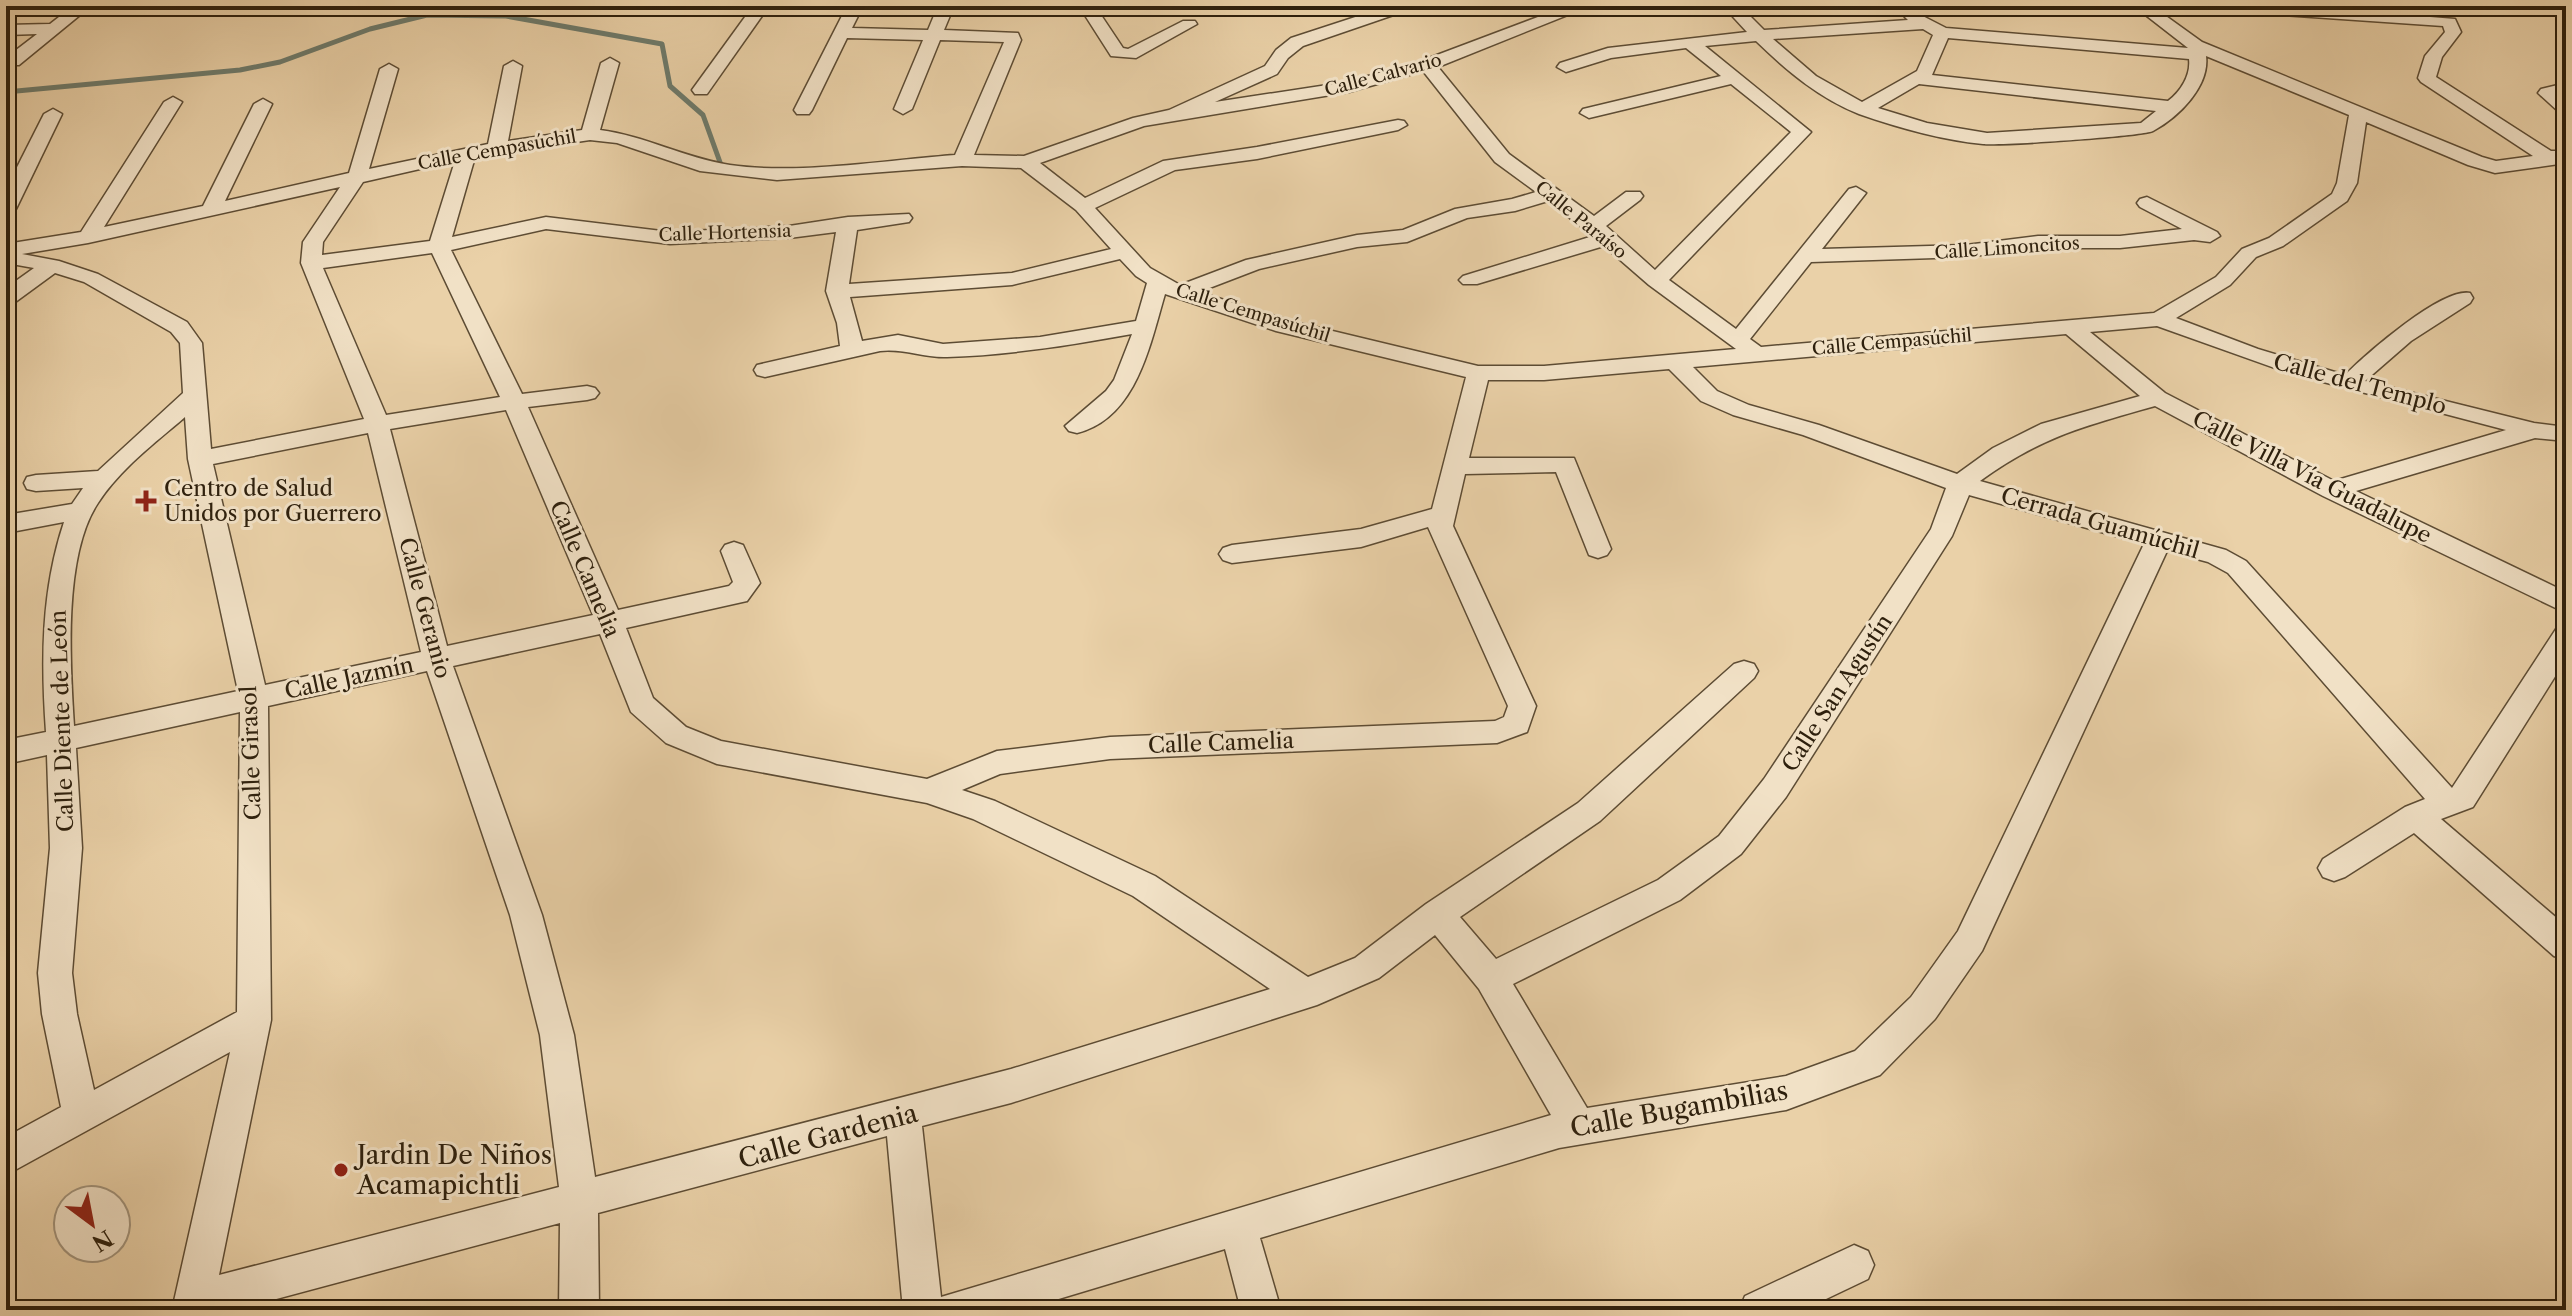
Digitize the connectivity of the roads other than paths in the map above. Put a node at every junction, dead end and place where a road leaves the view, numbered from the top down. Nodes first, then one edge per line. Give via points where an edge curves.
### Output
1 (83, 6) edge
2 (761, 6) edge
3 (855, 6) edge
4 (946, 6) edge
5 (1087, 6) edge
6 (1582, 6) edge
7 (1731, 6) edge
8 (1896, 6) edge
9 (2142, 6) edge
10 (2226, 6) edge
11 (1396, 7) edge
12 (2425, 12) edge
13 (1189, 24) dead end
14 (54, 29) junction
15 (1934, 29) junction
16 (6, 30) edge
17 (841, 33) junction
18 (934, 34) junction
19 (1760, 35) junction
20 (1690, 43) junction
21 (2196, 50) junction
22 (13, 61) dead end
23 (610, 63) dead end
24 (1427, 65) junction
25 (513, 66) dead end
26 (1566, 67) dead end
27 (389, 69) dead end
28 (1732, 79) junction
29 (1917, 79) junction
30 (2566, 88) edge
31 (701, 90) dead end
32 (173, 102) dead end
33 (263, 104) dead end
34 (2172, 107) junction
35 (903, 109) dead end
36 (1863, 109) junction
37 (2566, 109) edge
38 (803, 110) dead end
39 (1589, 113) dead end
40 (53, 114) dead end
41 (1175, 114) junction
42 (2358, 114) junction
43 (1398, 125) dead end
44 (590, 134) junction
45 (497, 148) junction
46 (467, 153) junction
47 (2559, 158) edge
48 (962, 160) junction
49 (1026, 162) junction
50 (16, 172) edge
51 (358, 175) junction
52 (1856, 193) dead end
53 (1550, 194) junction
54 (1633, 196) dead end
55 (2147, 203) dead end
56 (1083, 206) junction
57 (6, 209) edge
58 (211, 209) junction
59 (902, 218) dead end
60 (848, 223) junction
61 (1600, 233) junction
62 (2210, 236) junction
63 (88, 237) junction
64 (439, 246) junction
65 (6, 250) edge
66 (1125, 252) junction
67 (2249, 253) junction
68 (1804, 256) junction
69 (6, 257) edge
70 (311, 263) junction
71 (52, 265) junction
72 (1470, 280) dead end
73 (1656, 281) junction
74 (1169, 288) junction
75 (837, 291) junction
76 (6, 298) edge
77 (2462, 298) dead end
78 (2159, 319) junction
79 (1143, 326) junction
80 (2072, 328) junction
81 (1747, 346) junction
82 (852, 351) junction
83 (1674, 361) junction
84 (765, 370) dead end
85 (1478, 373) junction
86 (2350, 383) junction
87 (587, 393) dead end
88 (193, 397) junction
89 (2157, 398) junction
90 (513, 400) junction
91 (377, 423) junction
92 (1077, 426) dead end
93 (2534, 430) junction
94 (2566, 434) edge
95 (200, 459) junction
96 (1453, 466) junction
97 (105, 478) junction
98 (36, 483) dead end
99 (1960, 484) junction
100 (2332, 490) junction
101 (80, 511) junction
102 (1441, 515) junction
103 (6, 524) edge
104 (2159, 539) junction
105 (1598, 549) dead end
106 (734, 551) dead end
107 (1232, 554) dead end
108 (2566, 603) edge
109 (610, 623) junction
110 (2566, 636) edge
111 (437, 660) junction
112 (1744, 671) dead end
113 (254, 698) junction
114 (61, 738) junction
115 (6, 752) edge
116 (928, 791) junction
117 (2448, 804) junction
118 (2416, 816) junction
119 (2334, 868) dead end
120 (1438, 914) junction
121 (2563, 940) edge
122 (1491, 978) junction
123 (1305, 994) junction
124 (254, 1020) junction
125 (81, 1115) junction
126 (903, 1116) junction
127 (1578, 1127) junction
128 (6, 1157) edge
129 (579, 1201) junction
130 (1238, 1227) junction
131 (1854, 1265) dead end
132 (193, 1305) edge
133 (579, 1310) edge
134 (923, 1310) edge
135 (956, 1310) edge
136 (1261, 1310) edge
137 (1759, 1310) edge

1 - 14 street
2 - 31 street
3 - 17 street
4 - 18 street
5 - 13 street via 1117,52 1130,54
6 - 24 street, Calle Calvario
7 - 19 street
8 - 15 street
9 - 21 street
10 - 12 street
11 - 41 street via 1297,42 1271,70
12 - 47 street via 2449,22 2453,32 2434,56 2427,78 2496,120 2531,149
14 - 16 street
14 - 22 street
15 - 19 street
15 - 21 street
15 - 29 street via 1924,74
17 - 18 street
17 - 38 street
18 - 35 street
18 - 48 street via 1005,35 1013,40
19 - 20 street
19 - 36 street via 1786,62
20 - 26 street via 1608,53
20 - 28 street
21 - 34 street via 2199,70
21 - 42 street
23 - 44 street
24 - 41 street, Calle Calvario via 1349,87
24 - 53 street, Calle Paraíso via 1502,158
25 - 45 street
27 - 51 street
28 - 39 street
28 - 73 street via 1802,132
29 - 34 street
29 - 36 street
30 - 37 street via 2547,93
32 - 63 street
33 - 58 street
34 - 36 street via 2146,128 1987,139
40 - 50 street
41 - 49 street
42 - 47 street via 2495,167
42 - 67 street, Calle Cempasúchil via 2340,197 2276,242
43 - 56 street via 1170,165
44 - 45 street, Calle Cempasúchil
44 - 48 street, Calle Cempasúchil via 733,171 777,174
45 - 46 street, Calle Cempasúchil
46 - 51 street, Calle Cempasúchil
46 - 64 street
48 - 49 street, Calle Cempasúchil
49 - 56 street, Calle Cempasúchil
50 - 57 street
51 - 58 street, Calle Cempasúchil
51 - 70 street via 313,242
52 - 68 street
53 - 61 street, Calle Paraíso
53 - 74 street via 1462,213 1407,236 1357,241
54 - 61 street
55 - 62 street
56 - 66 street, Calle Cempasúchil
58 - 63 street, Calle Cempasúchil
59 - 60 street, Calle Hortensia
60 - 64 street, Calle Hortensia via 789,232 670,238 546,223
60 - 75 street
61 - 72 street
61 - 73 street, Calle Paraíso
62 - 67 street
62 - 68 street, Calle Limoncitos
63 - 65 street, Calle Cempasúchil
64 - 70 street, Calle Hortensia
64 - 90 street, Calle Camelia
66 - 74 street, Calle Cempasúchil via 1143,272
66 - 75 street via 1012,279
67 - 78 street, Calle Cempasúchil via 2223,281
68 - 81 street
69 - 71 street
70 - 91 street, Calle Geranio
71 - 76 street
71 - 88 street via 91,278 179,327 191,343
73 - 81 street, Calle Paraíso
74 - 79 street
74 - 85 street, Calle Cempasúchil via 1284,326
75 - 82 street
77 - 86 street via 2398,338
78 - 80 street, Calle Cempasúchil
78 - 86 street, Calle del Templo via 2258,357
79 - 82 street via 1040,344 943,351 898,342
79 - 92 street via 1139,358 1126,385
80 - 81 street, Calle Cempasúchil
80 - 89 street, Calle Villa Vía Guadalupe
81 - 83 street, Calle Cempasúchil
82 - 84 street
83 - 85 street, Calle Cempasúchil via 1544,373
83 - 99 street, Cerrada Guamúchil via 1709,396 1741,410
85 - 96 street
86 - 93 street, Calle del Templo
87 - 90 street
88 - 95 street, Calle Girasol
88 - 97 street, Calle Diente de León
89 - 99 street via 2049,429 2002,453
89 - 100 street, Calle Villa Vía Guadalupe
90 - 91 street
90 - 109 street, Calle Camelia
91 - 95 street
91 - 111 street, Calle Geranio
93 - 94 street, Calle del Templo
93 - 100 street
95 - 113 street, Calle Girasol
96 - 102 street
96 - 105 street via 1565,464
97 - 98 street
97 - 101 street, Calle Diente de León
99 - 104 street, Cerrada Guamúchil
99 - 122 street, Calle San Agustín via 1943,530 1775,788 1730,845 1669,890
100 - 108 street, Calle Villa Vía Guadalupe
101 - 103 street
101 - 114 street, Calle Diente de León via 57,608
102 - 107 street via 1361,538
102 - 116 street, Calle Camelia via 1440,526 1522,706 1517,724 1497,732 1110,748 997,763
104 - 117 street, Cerrada Guamúchil via 2237,567
104 - 127 street, Calle Bugambilias via 1970,941 1923,1008 1867,1063 1786,1093
106 - 109 street, Calle Jazmín via 747,583 738,594
109 - 111 street, Calle Jazmín
109 - 116 street, Calle Camelia via 641,704 676,735 717,752
110 - 117 street via 2462,798
111 - 113 street, Calle Jazmín
111 - 129 street, Calle Geranio via 526,915 557,1035
112 - 120 street, Calle Gardenia via 1589,812
113 - 114 street, Calle Jazmín
113 - 124 street, Calle Girasol
114 - 115 street, Calle Jazmín
114 - 125 street, Calle Diente de León via 66,837 55,967
116 - 123 street, Calle Camelia via 984,810 1144,886
117 - 118 street
118 - 119 street
118 - 121 street
120 - 122 street
120 - 123 street, Calle Gardenia via 1367,968
122 - 127 street
123 - 126 street, Calle Gardenia
124 - 125 street
124 - 132 street, Calle Girasol
125 - 128 street
126 - 129 street, Calle Gardenia
126 - 134 street
127 - 130 street, Calle Bugambilias
129 - 132 street, Calle Gardenia
129 - 133 street, Calle Geranio
130 - 135 street, Calle Bugambilias
130 - 136 street
131 - 137 street

